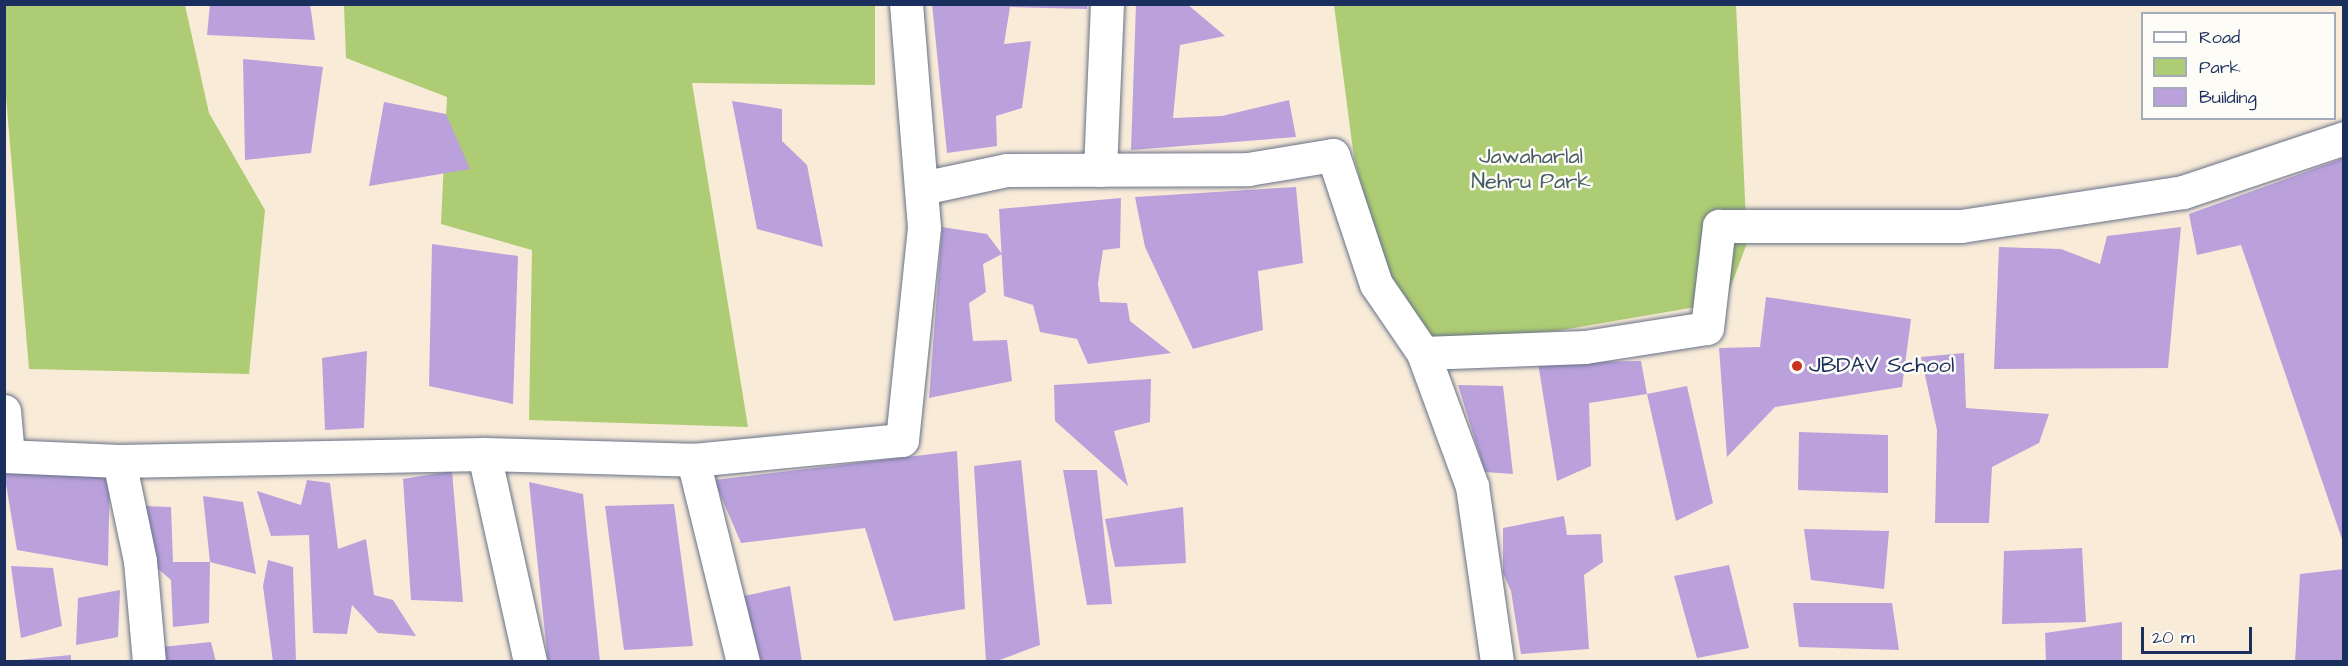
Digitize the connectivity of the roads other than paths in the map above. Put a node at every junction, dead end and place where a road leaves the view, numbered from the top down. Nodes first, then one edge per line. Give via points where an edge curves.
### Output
1 (906, 4) edge
2 (1107, 4) edge
3 (2343, 138) edge
4 (1100, 170) junction
5 (922, 188) junction
6 (1423, 353) junction
7 (4, 411) edge
8 (484, 454) junction
9 (6, 456) edge
10 (693, 460) junction
11 (119, 461) junction
12 (149, 662) edge
13 (530, 662) edge
14 (743, 662) edge
15 (1497, 662) edge

1 - 5 street
2 - 4 street
3 - 6 street via 2183,192 1962,226 1719,226 1707,328 1584,347
4 - 5 street via 1007,170
4 - 6 street via 1248,168 1333,155 1376,284
5 - 10 street via 924,227 902,440
6 - 15 street via 1472,486
7 - 9 street
8 - 10 street
8 - 11 street
8 - 13 street
9 - 11 street
10 - 14 street
11 - 12 street via 140,561

